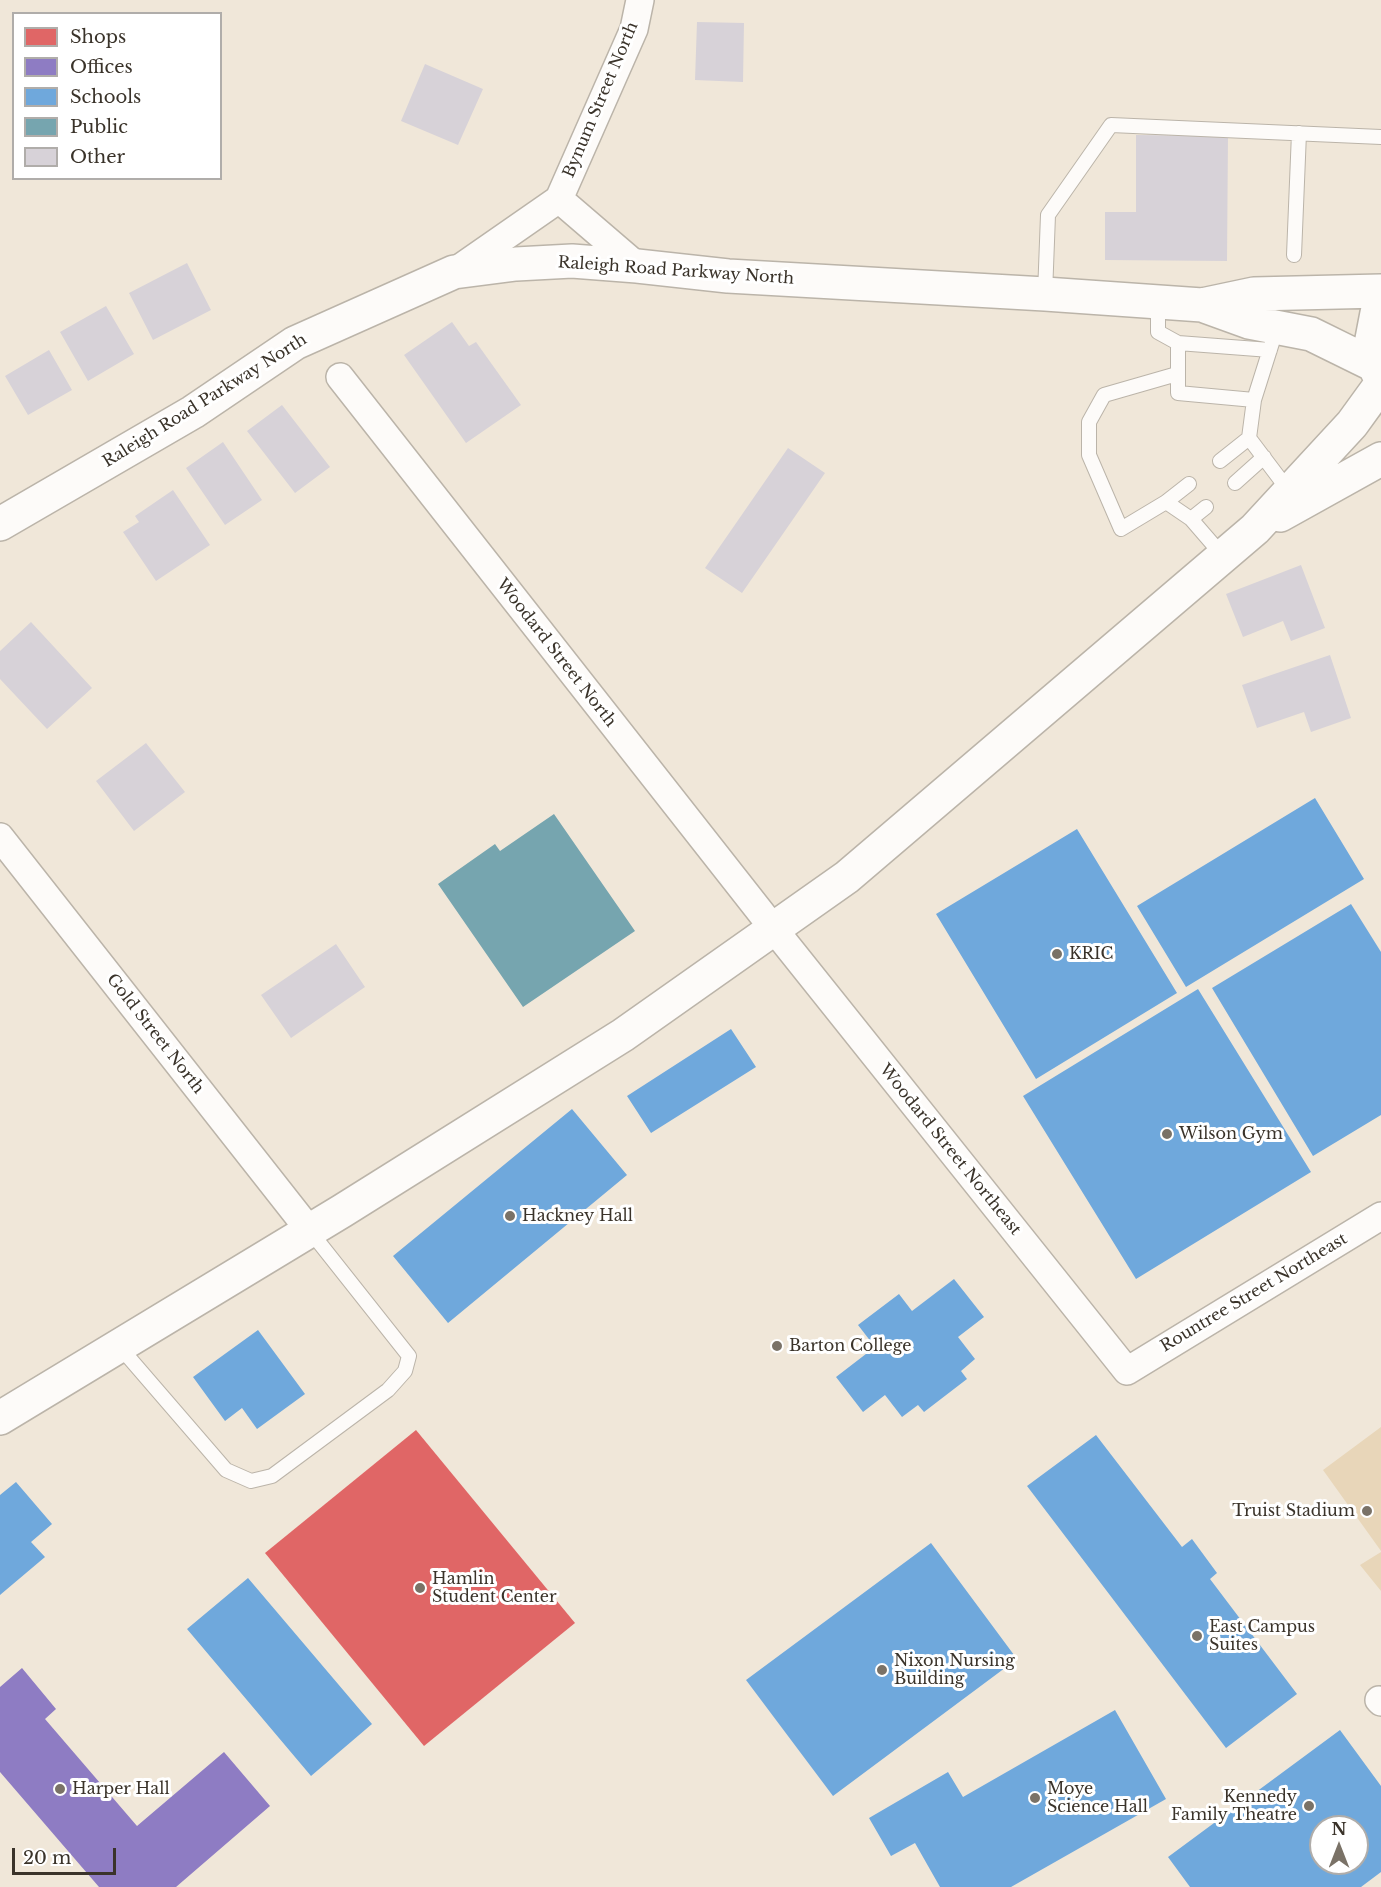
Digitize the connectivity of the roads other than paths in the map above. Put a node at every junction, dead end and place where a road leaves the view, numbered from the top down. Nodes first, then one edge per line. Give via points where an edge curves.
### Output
1 (640, 0) edge
2 (1299, 133) junction
3 (1381, 137) edge
4 (559, 199) junction
5 (1294, 255) dead end
6 (637, 266) junction
7 (454, 272) junction
8 (1381, 291) edge
9 (1045, 294) junction
10 (1158, 302) junction
11 (1202, 305) junction
12 (1381, 307) edge
13 (1274, 338) junction
14 (1178, 343) junction
15 (1177, 374) junction
16 (1379, 376) edge
17 (340, 377) dead end
18 (1254, 400) junction
19 (1249, 438) junction
20 (1264, 457) junction
21 (1381, 459) edge
22 (1220, 461) dead end
23 (1236, 483) dead end
24 (1189, 484) dead end
25 (1289, 491) junction
26 (1166, 502) junction
27 (1206, 507) dead end
28 (1191, 519) junction
29 (0, 524) edge
30 (1255, 529) junction
31 (1223, 556) junction
32 (0, 837) edge
33 (772, 928) junction
34 (1381, 1216) edge
35 (310, 1231) junction
36 (119, 1346) junction
37 (1127, 1371) joint
38 (0, 1418) edge

1 - 4 street, Bynum Street North via 634,29
2 - 3 lane
2 - 5 lane
2 - 9 lane via 1111,125 1048,214
4 - 6 street, Bynum Street North
4 - 7 street, Bynum Street North
6 - 7 street, Raleigh Road Parkway North via 572,261
6 - 9 street, Raleigh Road Parkway North via 728,276
7 - 29 street, Raleigh Road Parkway North via 295,343 193,412
8 - 11 street, Raleigh Road Parkway North via 1254,294
9 - 10 street, Raleigh Road Parkway North
10 - 11 street, Raleigh Road Parkway North
10 - 14 lane via 1158,332
11 - 13 street, Raleigh Road Parkway North via 1249,322
12 - 16 street via 1371,339
13 - 14 lane
13 - 16 street, Raleigh Road Parkway North via 1311,334
13 - 18 lane
14 - 15 lane
15 - 18 lane via 1178,393
15 - 26 lane via 1104,395 1089,422 1089,455 1121,529
16 - 25 street via 1352,424
17 - 33 street, Woodard Street North
18 - 19 lane
19 - 20 lane
19 - 22 lane
20 - 23 lane
20 - 25 lane
21 - 30 street
24 - 26 lane
25 - 30 street
26 - 28 lane
27 - 28 lane
28 - 31 lane
30 - 31 street
31 - 33 street via 847,877
32 - 35 street, Gold Street North
33 - 35 street via 623,1035
33 - 37 street, Woodard Street Northeast
34 - 37 street, Rountree Street Northeast
35 - 36 street
35 - 36 lane via 409,1356 405,1371 388,1390 272,1476 251,1481 226,1470
36 - 38 street

